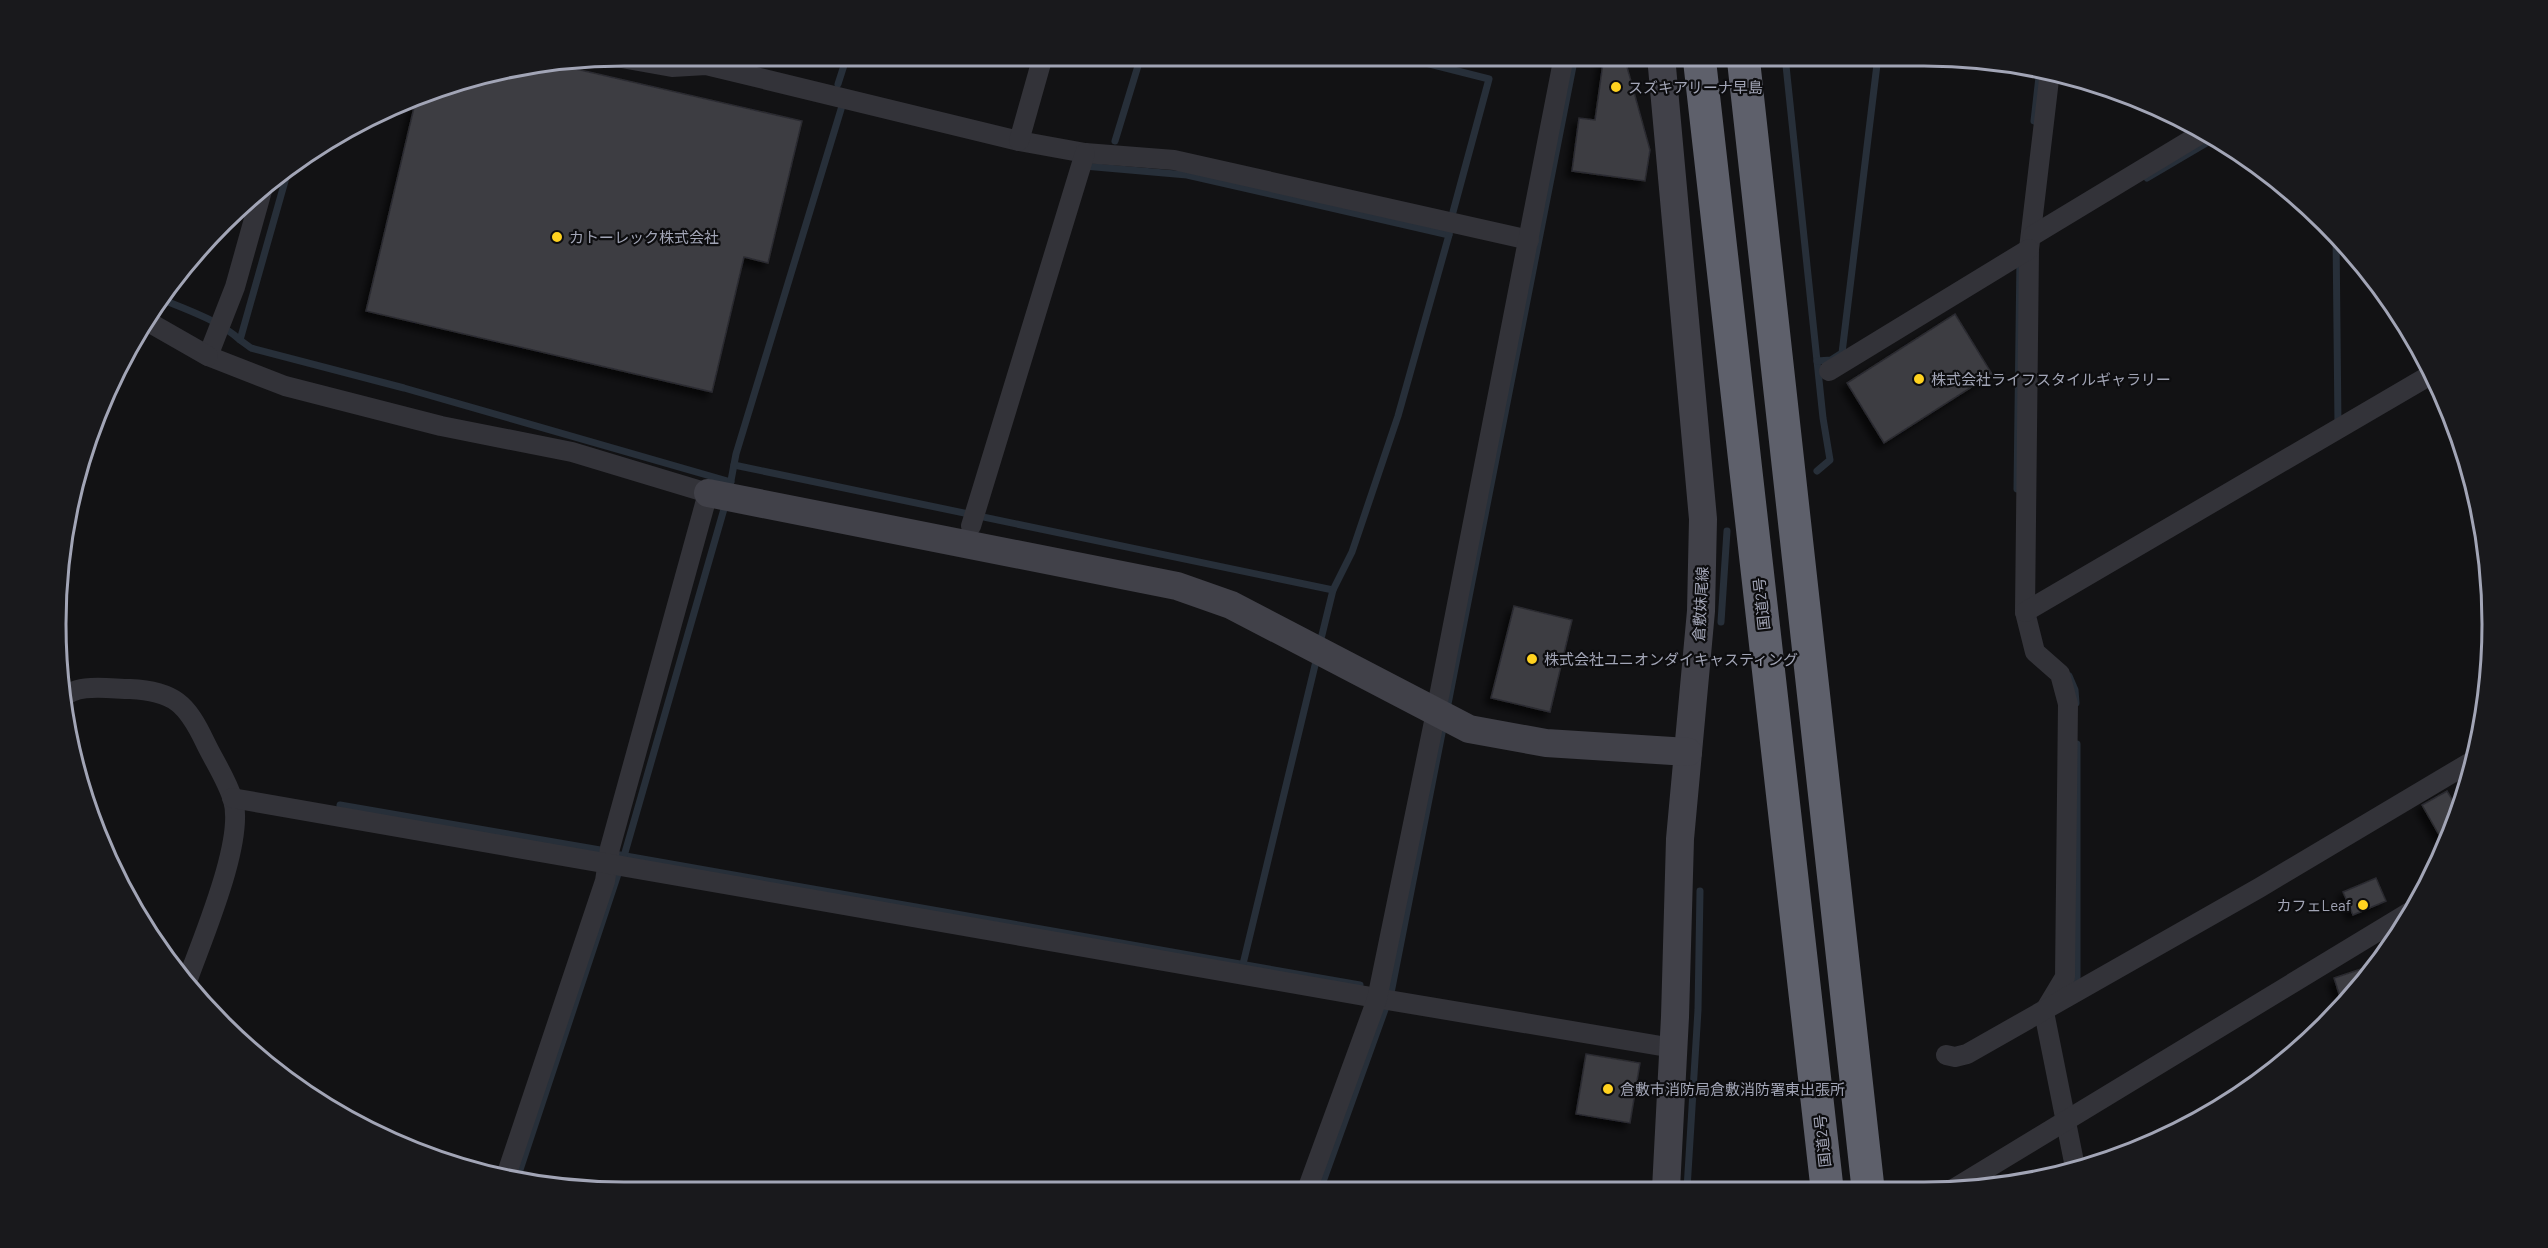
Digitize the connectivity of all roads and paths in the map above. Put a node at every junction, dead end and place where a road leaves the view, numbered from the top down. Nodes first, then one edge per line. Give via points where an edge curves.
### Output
1 (731, 66) edge
2 (1040, 66) edge
3 (1562, 66) edge
4 (1662, 66) edge
5 (1700, 66) edge
6 (1744, 66) edge
7 (2049, 81) edge
8 (2196, 137) edge
9 (1019, 141) junction
10 (1083, 162) junction
11 (259, 202) edge
12 (1529, 240) junction
13 (2025, 249) junction
14 (153, 325) edge
15 (208, 356) junction
16 (1829, 371) dead end
17 (2425, 378) edge
18 (708, 493) junction
19 (972, 520) dead end
20 (2025, 615) junction
21 (71, 693) edge
22 (1436, 712) junction
23 (1688, 752) junction
24 (2463, 766) edge
25 (232, 798) junction
26 (613, 859) junction
27 (2397, 920) edge
28 (190, 975) edge
29 (1384, 1000) junction
30 (2044, 1012) junction
31 (1673, 1048) junction
32 (1946, 1055) dead end
33 (2065, 1121) junction
34 (2074, 1161) edge
35 (508, 1169) edge
36 (1968, 1180) edge
37 (1310, 1182) edge
38 (1666, 1182) edge
39 (1826, 1182) edge
40 (1867, 1182) edge

1 - 9 street
2 - 9 street
3 - 12 street
4 - 23 main road, 倉敷妹尾線 via 1703,519 1701,611
5 - 39 highway, 国道2号
6 - 40 highway
7 - 13 street
8 - 13 street
9 - 10 street
10 - 12 street via 1174,160
10 - 19 street
11 - 15 street via 235,287
12 - 22 street
13 - 16 street
13 - 20 street
14 - 15 street
15 - 18 street via 285,386 441,426 572,452
17 - 20 street
18 - 22 main road via 1177,586 1231,605
18 - 26 street
20 - 30 street via 2035,652 2060,674 2068,704 2065,977
21 - 25 street via 86,688 154,690 184,705
22 - 23 main road via 1469,729 1546,743
22 - 29 street
23 - 31 main road, 倉敷妹尾線 via 1680,839
24 - 30 street
25 - 26 street
25 - 28 street via 236,830 231,854
26 - 29 street
26 - 35 street
27 - 33 street
29 - 31 street
29 - 37 street
30 - 32 street via 1967,1054
30 - 33 street
31 - 38 main road, 倉敷妹尾線
33 - 34 street
33 - 36 street

